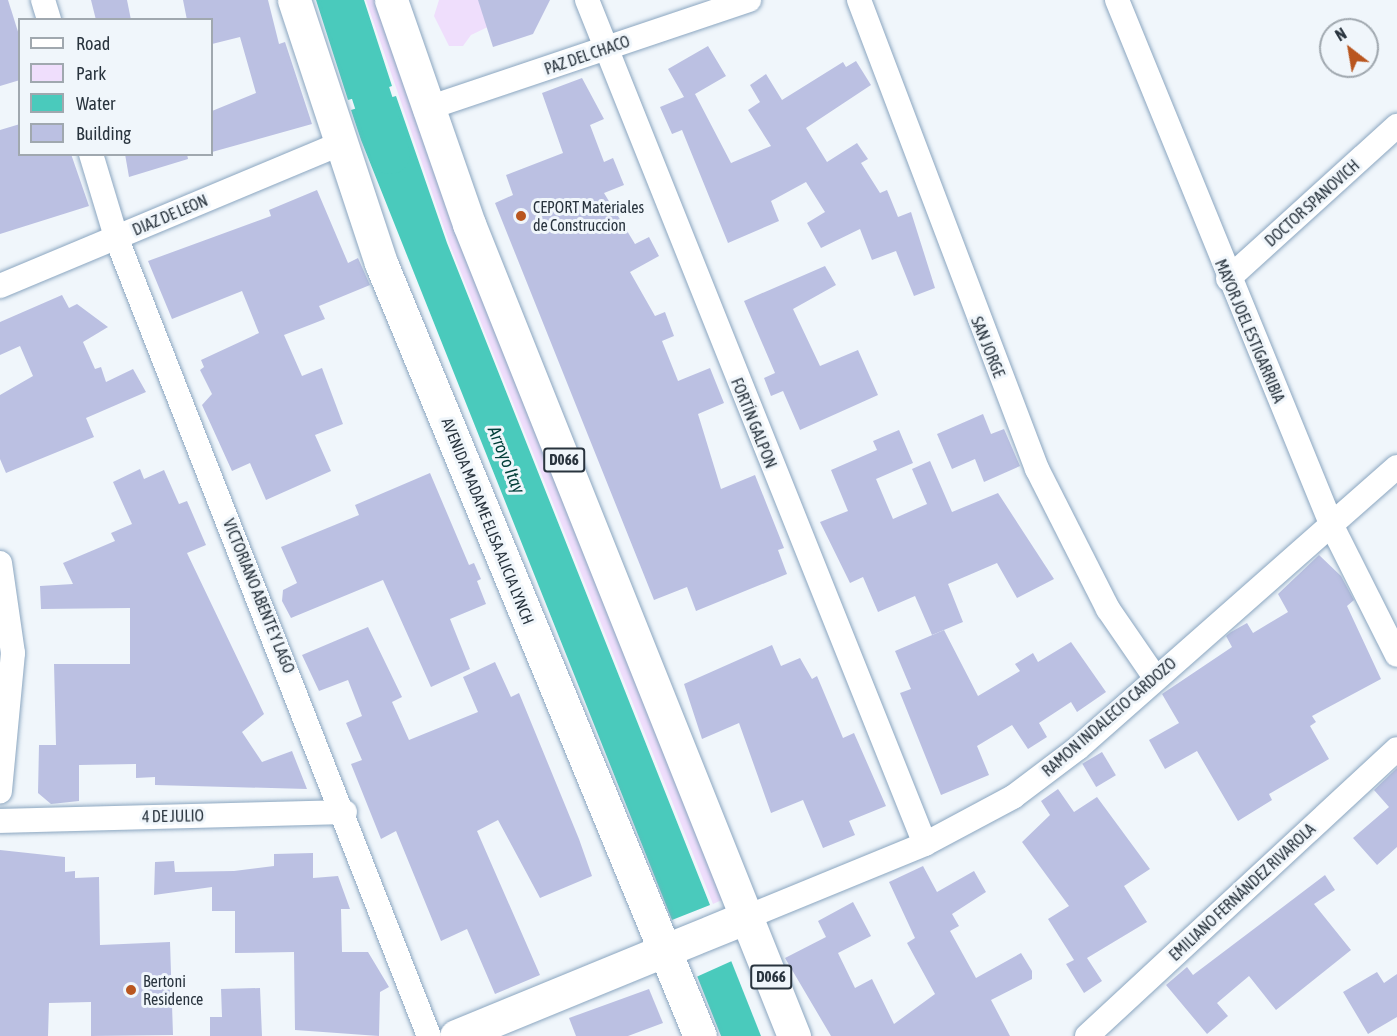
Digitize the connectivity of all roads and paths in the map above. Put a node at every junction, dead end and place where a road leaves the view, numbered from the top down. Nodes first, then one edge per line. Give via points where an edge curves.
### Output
1 (43, 0) edge
2 (294, 0) edge
3 (391, 0) edge
4 (587, 0) edge
5 (748, 0) edge
6 (859, 0) edge
7 (1118, 0) edge
8 (48, 18) edge
9 (603, 51) junction
10 (425, 109) junction
11 (1397, 126) edge
12 (339, 144) junction
13 (92, 156) edge
14 (117, 237) junction
15 (1228, 279) junction
16 (0, 286) edge
17 (1397, 467) edge
18 (1332, 526) junction
19 (0, 563) edge
20 (1397, 655) edge
21 (1154, 676) junction
22 (1397, 749) edge
23 (0, 791) edge
24 (345, 812) junction
25 (0, 821) edge
26 (925, 844) junction
27 (735, 922) junction
28 (673, 947) junction
29 (429, 1036) edge
30 (456, 1036) edge
31 (700, 1036) edge
32 (794, 1036) edge
33 (1087, 1036) edge

1 - 8 street
2 - 12 main road, AVENIDA MADAME ELISA ALICIA LYNCH
3 - 10 main road, D066
4 - 9 street, FORTÍN GALPON
5 - 9 street, PAZ DEL CHACO
6 - 21 street, SAN JORGE via 1037,469 1108,609
7 - 15 street, MAYOR JOEL ESTIGARRIBIA
9 - 10 street, PAZ DEL CHACO
9 - 26 street, FORTÍN GALPON
10 - 27 main road, D066
11 - 15 street, DOCTOR SPANOVICH
12 - 14 street, DIAZ DE LEON
12 - 28 main road, AVENIDA MADAME ELISA ALICIA LYNCH via 381,262
13 - 14 street, VICTORIANO ABENTE Y LAGO
14 - 16 street, DIAZ DE LEON
14 - 24 street, VICTORIANO ABENTE Y LAGO
15 - 18 street, MAYOR JOEL ESTIGARRIBIA
17 - 18 street, RAMON INDALECIO CARDOZO
18 - 20 street, MAYOR JOEL ESTIGARRIBIA
18 - 21 street, RAMON INDALECIO CARDOZO
19 - 23 street via 13,653
21 - 26 street, RAMON INDALECIO CARDOZO via 1047,773 976,819
22 - 33 street, EMILIANO FERNÁNDEZ RIVAROLA
24 - 25 street, 4 DE JULIO
24 - 29 street, VICTORIANO ABENTE Y LAGO
26 - 27 street, RAMON INDALECIO CARDOZO
27 - 28 main road, RAMON INDALECIO CARDOZO
27 - 32 main road, D066
28 - 30 main road, RAMON INDALECIO CARDOZO
28 - 31 main road, AVENIDA MADAME ELISA ALICIA LYNCH

